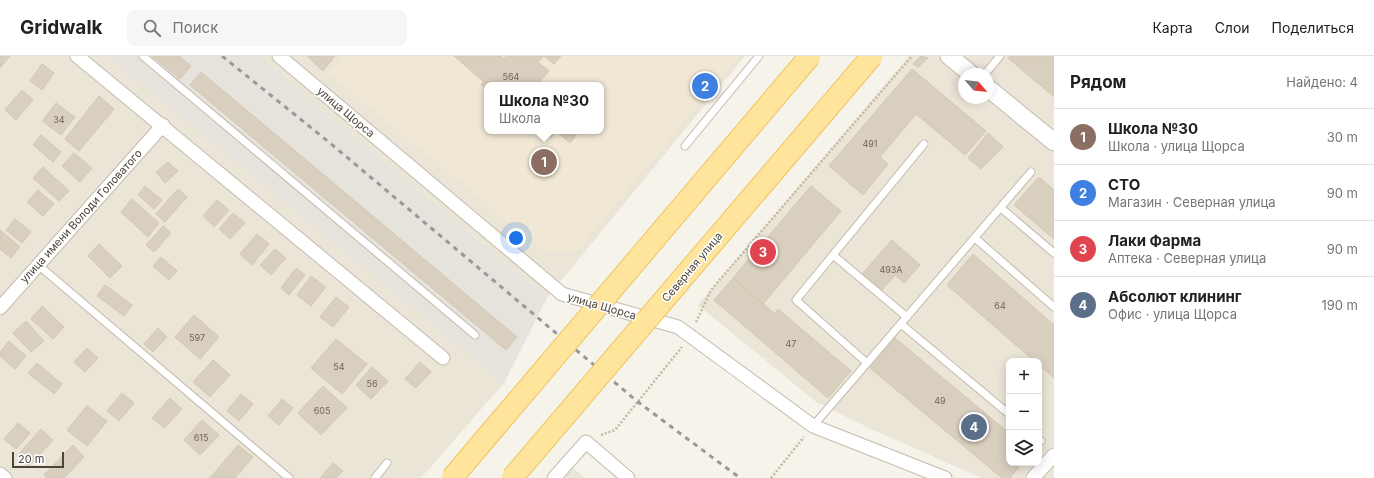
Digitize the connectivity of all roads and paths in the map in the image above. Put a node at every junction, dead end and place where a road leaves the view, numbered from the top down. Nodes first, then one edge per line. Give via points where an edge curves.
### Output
1 (77, 56) edge
2 (143, 56) edge
3 (279, 56) edge
4 (759, 56) edge
5 (810, 56) edge
6 (872, 56) edge
7 (912, 56) edge
8 (949, 56) edge
9 (1000, 56) edge
10 (964, 68) edge
11 (990, 68) edge
12 (994, 93) edge
13 (163, 126) junction
14 (1054, 142) edge
15 (924, 144) dead end
16 (685, 146) dead end
17 (1031, 172) dead end
18 (1001, 208) junction
19 (975, 238) junction
20 (1054, 253) edge
21 (833, 255) junction
22 (37, 264) junction
23 (1054, 307) edge
24 (0, 308) edge
25 (907, 317) junction
26 (901, 324) junction
27 (475, 334) dead end
28 (690, 337) junction
29 (443, 358) dead end
30 (867, 363) junction
31 (1006, 412) edge
32 (813, 426) junction
33 (586, 442) junction
34 (1054, 455) edge
35 (387, 463) dead end
36 (0, 474) edge
37 (5, 478) edge
38 (289, 478) edge
39 (375, 478) edge
40 (452, 478) edge
41 (512, 478) edge
42 (554, 478) edge
43 (628, 478) edge
44 (772, 478) edge
45 (945, 478) edge
46 (1033, 478) edge

1 - 13 street
2 - 27 lane
3 - 28 street, улица Щорса via 562,294 678,327
4 - 16 lane
5 - 40 main road, bridge
6 - 41 main road, Северная улица, bridge
7 - 28 path via 710,290
8 - 10 street
9 - 11 lane
12 - 14 street
13 - 22 street, улица имени Володи Головатого
13 - 29 street
15 - 21 lane
17 - 18 lane
18 - 19 lane
18 - 20 lane
19 - 23 lane
19 - 25 lane
21 - 25 lane
21 - 30 lane via 796,300
22 - 24 street, улица имени Володи Головатого
22 - 38 lane
25 - 26 lane
26 - 30 lane
26 - 31 lane
28 - 32 street, улица Щорса
28 - 33 path via 615,430
30 - 32 lane
32 - 44 path
32 - 45 street, улица Щорса
33 - 42 street
33 - 43 street
34 - 46 street
35 - 39 lane
36 - 37 street

